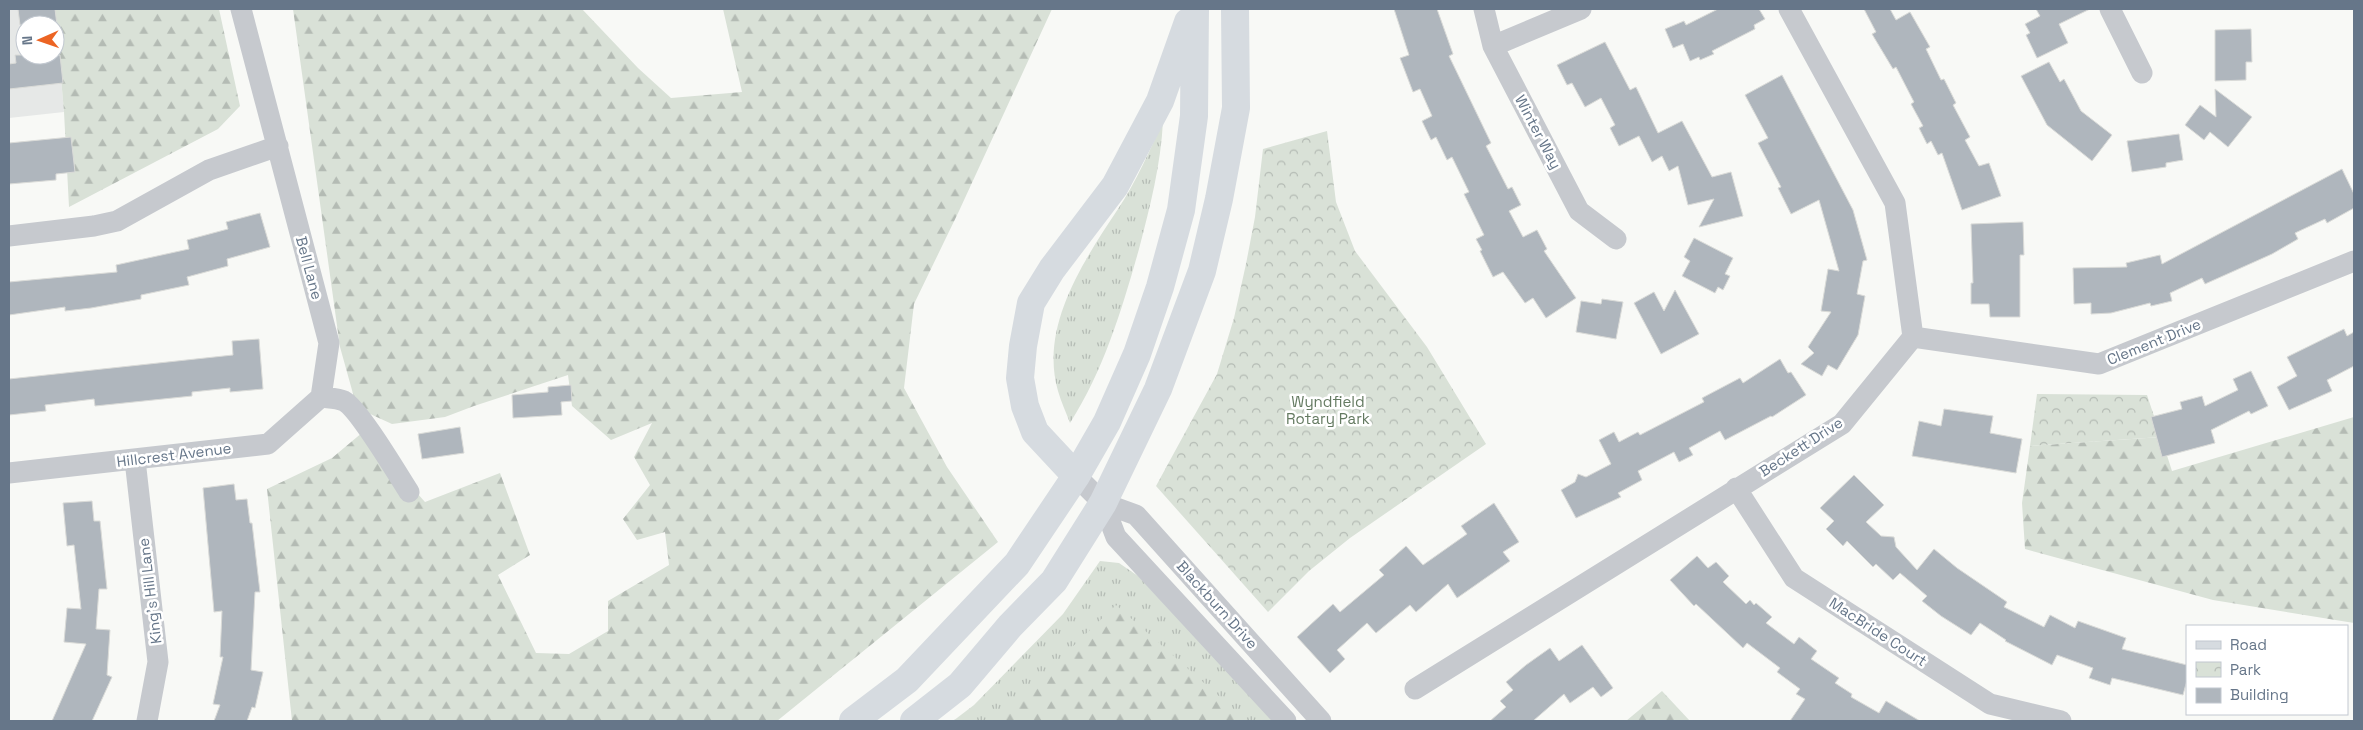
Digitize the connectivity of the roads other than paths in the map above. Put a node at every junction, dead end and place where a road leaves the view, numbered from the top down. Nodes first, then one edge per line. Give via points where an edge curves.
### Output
1 (241, 9) edge
2 (1194, 9) edge
3 (1235, 9) edge
4 (1484, 9) edge
5 (1581, 9) edge
6 (1789, 9) edge
7 (2110, 9) edge
8 (1492, 46) junction
9 (2142, 73) dead end
10 (278, 146) junction
11 (9, 236) edge
12 (1616, 239) dead end
13 (2354, 261) edge
14 (1914, 337) junction
15 (321, 397) junction
16 (135, 460) junction
17 (9, 473) edge
18 (1076, 476) junction
19 (1736, 488) junction
20 (409, 492) dead end
21 (1103, 504) junction
22 (1415, 688) dead end
23 (147, 721) edge
24 (853, 721) edge
25 (914, 721) edge
26 (1286, 721) edge
27 (1321, 721) edge
28 (2061, 721) edge

1 - 10 street, Bell Lane
2 - 18 main road via 1194,116 1180,210 1160,287 1137,354 1107,422
2 - 18 main road via 1160,101 1115,186 1052,269 1031,303 1020,378 1025,406 1035,432
3 - 21 main road via 1236,108 1202,271 1158,390
4 - 8 street, Winter Way
5 - 8 street
6 - 14 street via 1895,203
7 - 9 street
8 - 12 street, Winter Way via 1579,211
10 - 11 street via 209,170 116,221
10 - 15 street, Bell Lane via 329,343
13 - 14 street, Clement Drive via 2099,364
14 - 19 street, Beckett Drive via 1842,424
15 - 16 street, Hillcrest Avenue via 268,444
15 - 20 street via 344,401
16 - 17 street, Hillcrest Avenue
16 - 23 street, King's Hill Lane via 158,662
18 - 21 street, Blackburn Drive
18 - 24 main road via 1017,564 907,680
19 - 22 street, Beckett Drive
19 - 28 street, MacBride Court via 1794,578 1990,704
21 - 25 main road via 1054,582 1010,626 960,685
21 - 26 street, Blackburn Drive via 1116,537
21 - 27 street, Blackburn Drive via 1136,515

